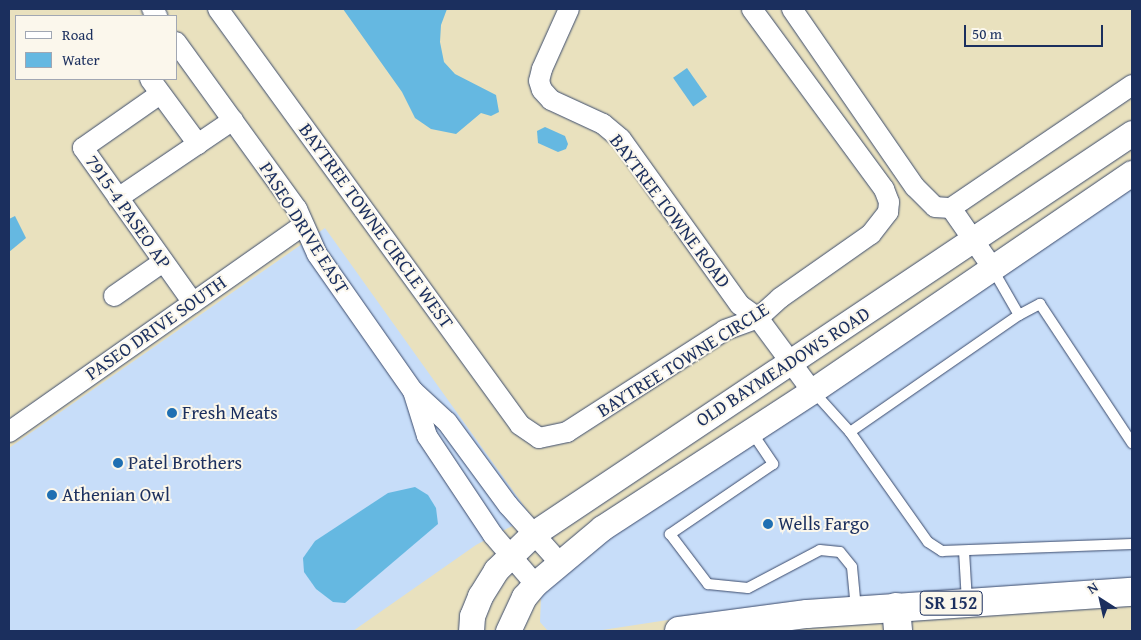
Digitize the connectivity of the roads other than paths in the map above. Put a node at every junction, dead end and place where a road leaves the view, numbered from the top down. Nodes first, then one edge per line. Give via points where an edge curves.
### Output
1 (218, 9) edge
2 (752, 9) edge
3 (792, 9) edge
4 (567, 13) edge
5 (178, 45) edge
6 (1132, 85) edge
7 (155, 86) edge
8 (233, 120) junction
9 (1132, 133) edge
10 (198, 144) junction
11 (1132, 173) edge
12 (118, 198) junction
13 (951, 208) junction
14 (303, 225) junction
15 (974, 240) junction
16 (163, 262) junction
17 (992, 268) junction
18 (114, 296) dead end
19 (193, 302) junction
20 (1019, 315) junction
21 (758, 318) junction
22 (790, 364) junction
23 (413, 391) junction
24 (812, 391) junction
25 (751, 430) junction
26 (9, 432) edge
27 (850, 432) junction
28 (540, 438) joint
29 (1132, 443) edge
30 (532, 534) junction
31 (1132, 544) edge
32 (964, 551) junction
33 (509, 555) junction
34 (559, 562) junction
35 (535, 584) junction
36 (1132, 592) edge
37 (968, 602) junction
38 (856, 610) junction
39 (897, 619) edge
40 (467, 626) edge
41 (508, 631) edge
42 (679, 631) edge

1 - 28 street, BAYTREE TOWNE CIRCLE WEST via 520,425
2 - 21 street, BAYTREE TOWNE CIRCLE via 884,189 889,202 888,212 871,234 780,298
3 - 13 street via 915,187 936,207
4 - 21 street, BAYTREE TOWNE ROAD via 542,68 539,81 542,90 551,100 603,124 621,139 740,305
5 - 8 street, PASEO DRIVE EAST
6 - 13 street
7 - 10 street
7 - 12 street, 7915-4 PASEO AP via 83,148
8 - 10 street
8 - 14 street, PASEO DRIVE EAST via 296,209
9 - 15 street, OLD BAYMEADOWS ROAD
10 - 12 street
11 - 17 street, OLD BAYMEADOWS ROAD
12 - 16 street, 7915-4 PASEO AP
13 - 15 street
14 - 19 street, PASEO DRIVE SOUTH
14 - 23 street, PASEO DRIVE EAST via 317,254
15 - 17 street
15 - 22 street, OLD BAYMEADOWS ROAD
16 - 18 street
16 - 19 street, 7915-4 PASEO AP
17 - 20 lane
17 - 24 street, OLD BAYMEADOWS ROAD
19 - 26 street, PASEO DRIVE SOUTH
20 - 27 lane
20 - 29 lane via 1040,304
21 - 22 street, BAYTREE TOWNE ROAD
21 - 28 street, BAYTREE TOWNE CIRCLE via 725,330 567,432
22 - 24 street, BAYTREE TOWNE ROAD
22 - 30 street, OLD BAYMEADOWS ROAD via 573,503
23 - 30 street, PASEO DRIVE EAST via 447,422
23 - 33 street, PASEO DRIVE EAST via 427,436
24 - 25 street, OLD BAYMEADOWS ROAD
24 - 27 lane
25 - 34 street, OLD BAYMEADOWS ROAD via 602,528
25 - 38 lane via 773,464 670,534 708,584 748,588 820,550 840,552 852,567
27 - 32 lane via 928,542 942,551
30 - 33 street, OLD BAYMEADOWS ROAD
30 - 34 street, PASEO DRIVE EAST
31 - 32 lane
32 - 37 lane
33 - 35 street, PASEO DRIVE EAST
33 - 40 street, OLD BAYMEADOWS ROAD via 480,596
34 - 35 street, OLD BAYMEADOWS ROAD
35 - 41 street, OLD BAYMEADOWS ROAD via 524,597
36 - 37 main road, SR 152
37 - 39 main road, SR 152
38 - 39 main road, SR 152
38 - 42 main road, SR 152 via 737,621

